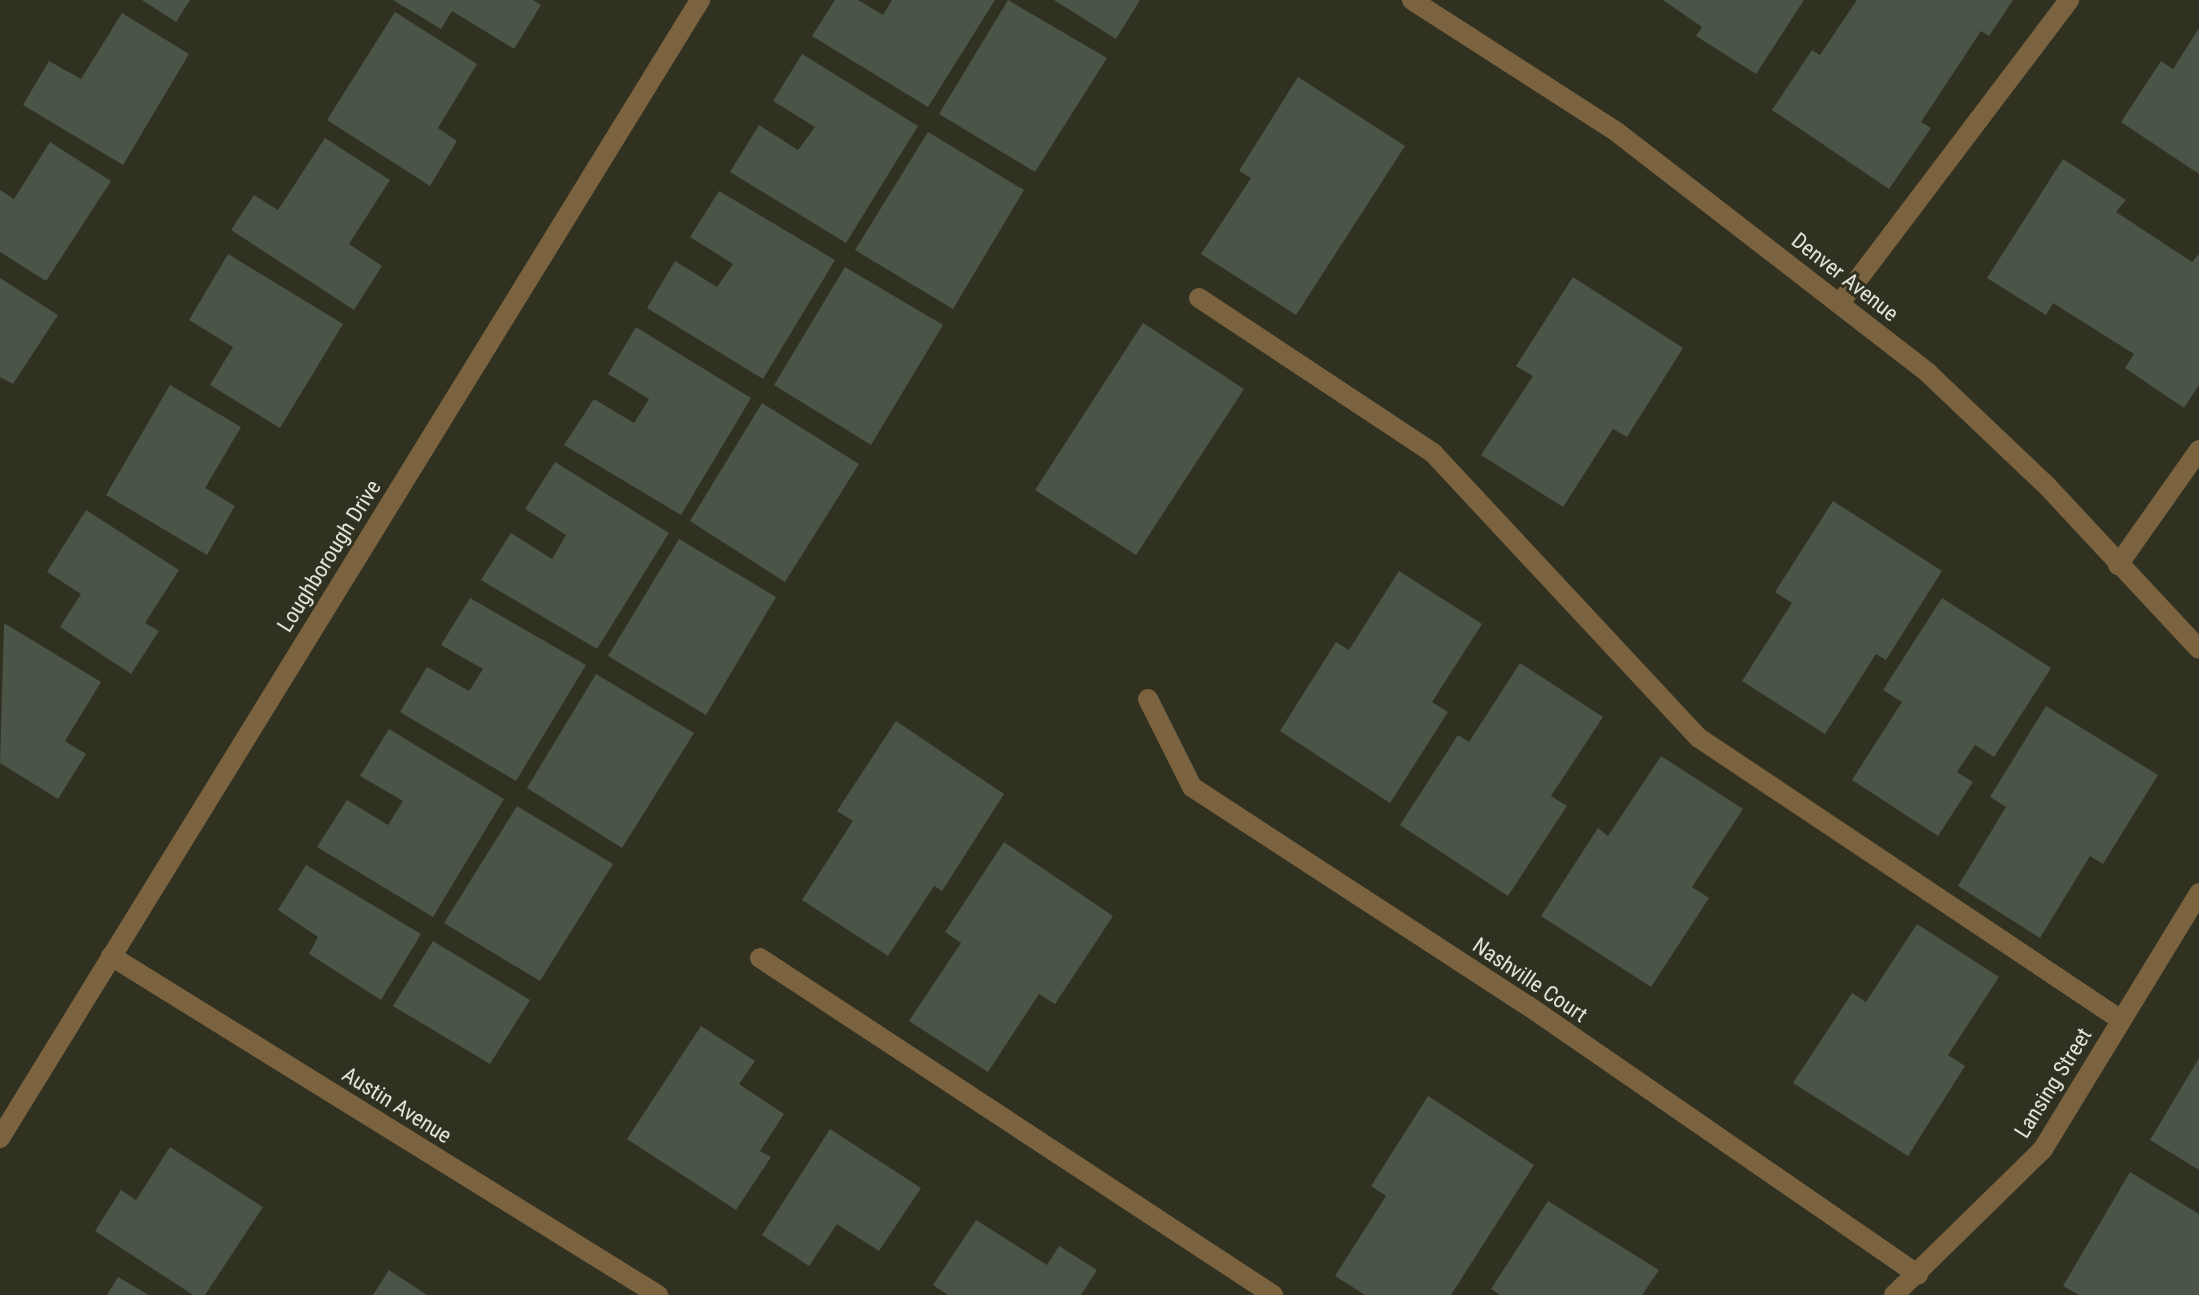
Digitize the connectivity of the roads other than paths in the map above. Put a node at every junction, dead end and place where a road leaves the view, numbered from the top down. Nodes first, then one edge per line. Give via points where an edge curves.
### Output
1 (700, 0) edge
2 (1413, 0) edge
3 (2069, 0) edge
4 (1199, 298) dead end
5 (1840, 303) junction
6 (2199, 450) edge
7 (2118, 565) junction
8 (2199, 649) edge
9 (1148, 699) dead end
10 (2199, 893) edge
11 (111, 956) junction
12 (760, 958) dead end
13 (2121, 1020) junction
14 (0, 1138) edge
15 (1918, 1275) junction
16 (658, 1295) edge
17 (1273, 1295) edge
18 (1894, 1295) edge

1 - 11 street, Loughborough Drive
2 - 5 street, Denver Avenue via 1618,133
3 - 5 street
4 - 13 street via 1433,453 1699,738
5 - 7 street, Denver Avenue via 1928,373 2048,487
6 - 7 street
7 - 8 street, Denver Avenue
9 - 15 street, Nashville Court via 1192,787 1527,1005
10 - 13 street, Lansing Street
11 - 14 street, Loughborough Drive
11 - 16 street, Austin Avenue
12 - 17 street
13 - 15 street, Lansing Street via 2043,1149
15 - 18 street, Lansing Street

